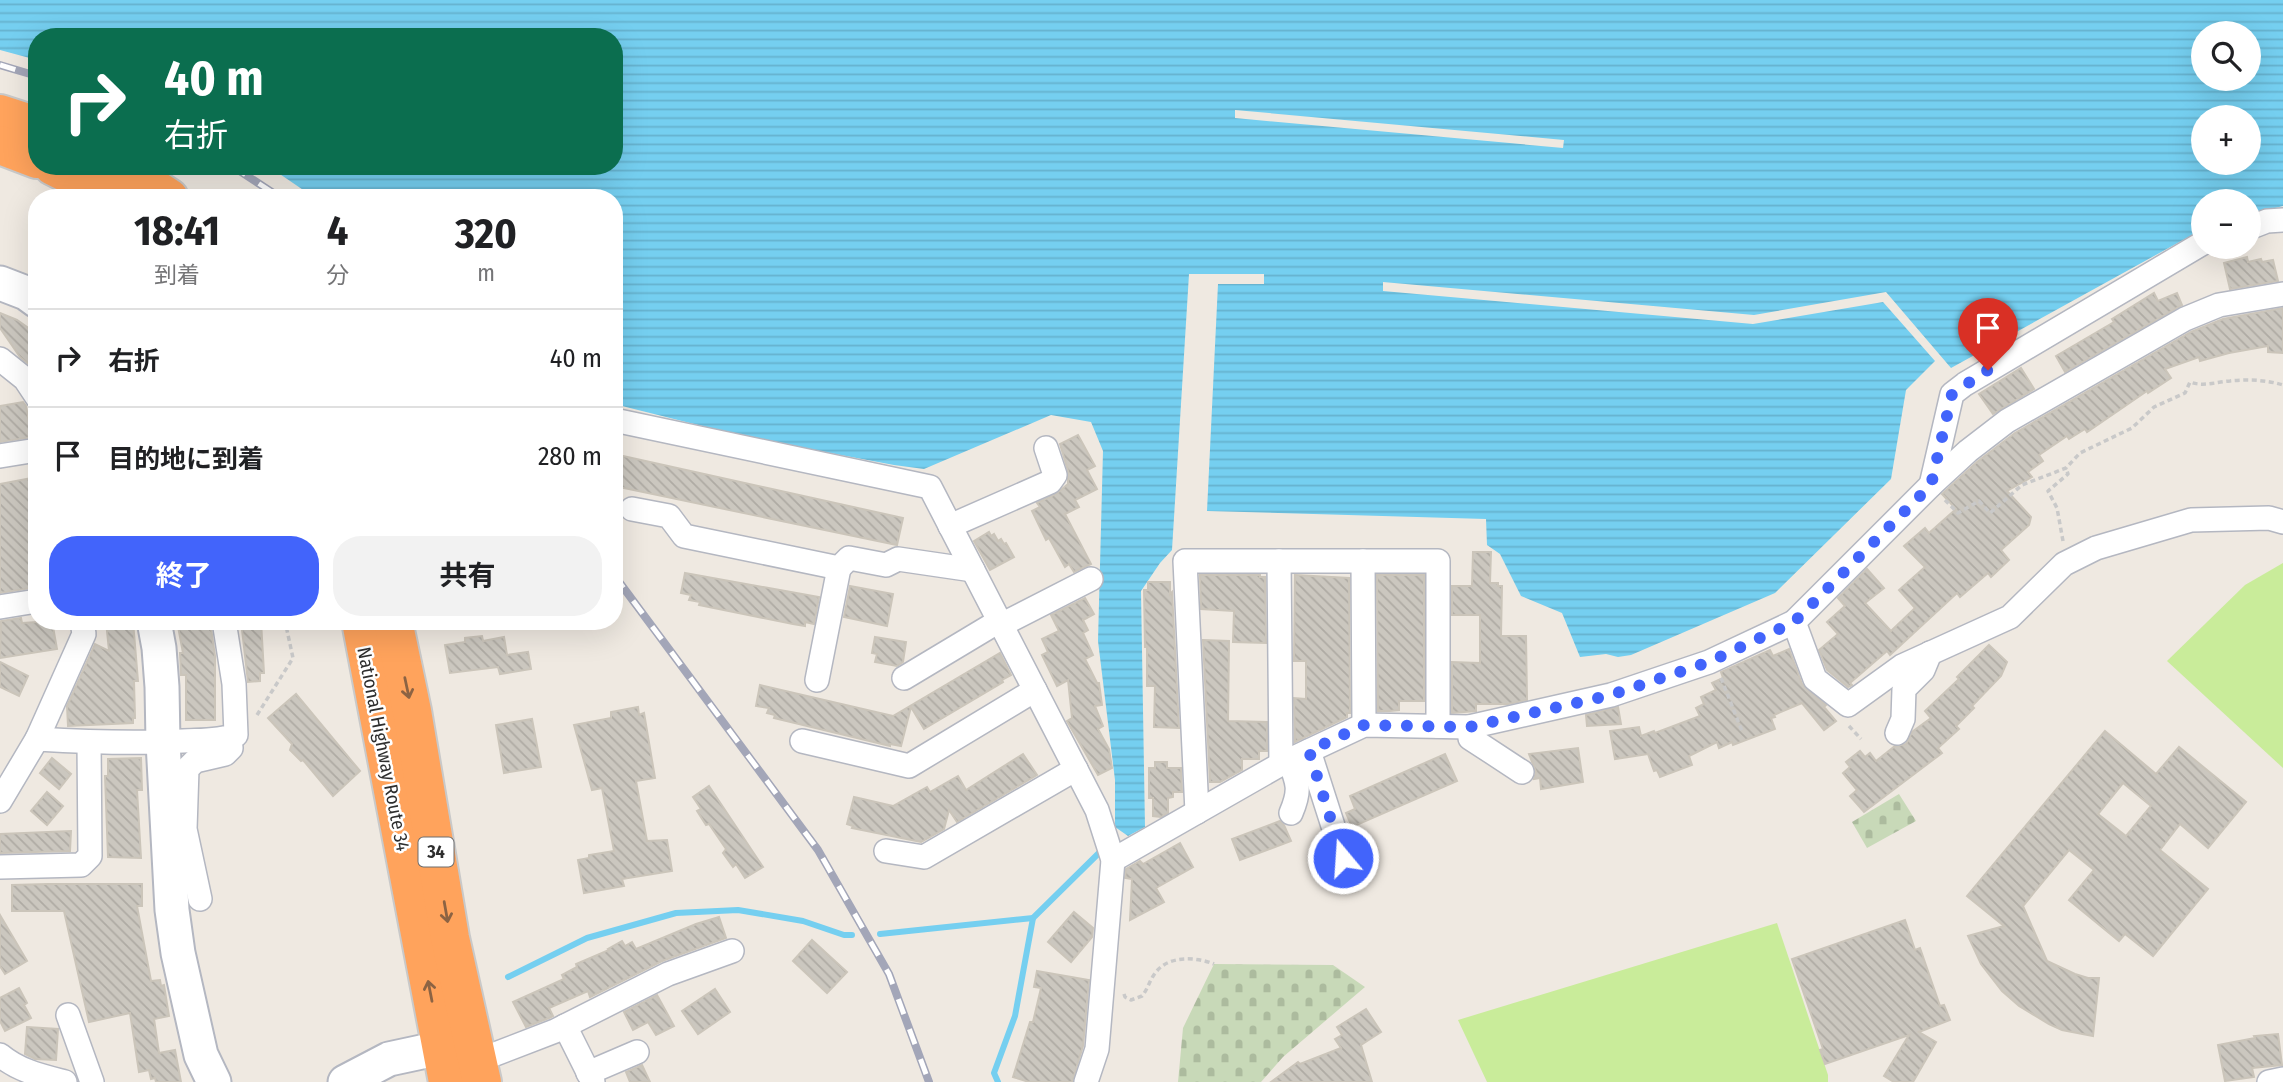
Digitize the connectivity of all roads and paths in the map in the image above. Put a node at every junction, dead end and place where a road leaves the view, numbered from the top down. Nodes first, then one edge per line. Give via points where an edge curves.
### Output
1 (0, 114) edge
2 (28, 123) edge
3 (0, 145) edge
4 (28, 156) edge
5 (73, 175) edge
6 (134, 175) edge
7 (103, 189) edge
8 (156, 189) edge
9 (2283, 220) edge
10 (2261, 223) edge
11 (2191, 250) edge
12 (0, 284) edge
13 (28, 294) edge
14 (2283, 294) edge
15 (0, 359) edge
16 (28, 384) edge
17 (2283, 385) edge
18 (623, 422) edge
19 (1046, 448) dead end
20 (28, 451) edge
21 (0, 456) edge
22 (2066, 468) junction
23 (1931, 485) junction
24 (632, 509) dead end
25 (2283, 522) edge
26 (950, 526) junction
27 (1279, 561) junction
28 (1363, 561) junction
29 (2061, 567) junction
30 (839, 568) junction
31 (973, 570) junction
32 (1091, 579) dead end
33 (28, 602) edge
34 (0, 607) edge
35 (1794, 622) junction
36 (1000, 623) junction
37 (83, 630) edge
38 (156, 630) edge
39 (225, 630) edge
40 (287, 630) edge
41 (363, 630) edge
42 (395, 630) edge
43 (1930, 653) junction
44 (1714, 660) junction
45 (904, 678) dead end
46 (817, 680) dead end
47 (1035, 690) junction
48 (1364, 725) junction
49 (1438, 726) junction
50 (1469, 727) junction
51 (1742, 731) dead end
52 (1897, 733) dead end
53 (233, 736) junction
54 (37, 739) junction
55 (802, 741) dead end
56 (89, 742) junction
57 (163, 742) junction
58 (1293, 759) junction
59 (1076, 769) junction
60 (1522, 772) dead end
61 (0, 801) edge
62 (1197, 812) junction
63 (1292, 813) dead end
64 (886, 851) dead end
65 (1113, 858) junction
66 (1343, 858) dead end
67 (0, 867) edge
68 (200, 899) dead end
69 (732, 951) dead end
70 (1214, 964) dead end
71 (1124, 988) dead end
72 (68, 1015) dead end
73 (565, 1026) junction
74 (637, 1052) dead end
75 (0, 1055) edge
76 (464, 1063) edge
77 (590, 1078) edge
78 (2283, 1079) edge
79 (65, 1082) edge
80 (92, 1082) edge
81 (214, 1082) edge
82 (345, 1082) edge
83 (1086, 1082) edge
84 (2269, 1082) edge

1 - 2 highway
3 - 4 highway
5 - 7 highway
6 - 8 highway
9 - 10 street
11 - 23 street via 1952,394
12 - 13 street
14 - 23 street via 2219,305 2185,320 2007,421
15 - 16 street
17 - 22 path via 2190,383 2185,393 2154,407 2132,428 2080,453
18 - 26 street via 930,487
19 - 26 street via 1055,475 1050,482
20 - 21 street
22 - 23 path via 2022,485 1990,513 1979,501 1958,513
22 - 29 path via 2068,474 2048,491 2063,530
23 - 35 street
24 - 30 street via 669,516 684,536
25 - 29 street via 2269,518 2191,520 2096,548
26 - 31 street
27 - 28 street
27 - 58 street
27 - 62 street via 1185,561
28 - 48 street
28 - 49 street via 1438,561
29 - 43 street via 2010,617
30 - 31 street via 849,558 886,565 898,559
30 - 46 street
31 - 36 street
32 - 36 street
33 - 34 street
35 - 43 street via 1815,679 1848,705 1902,666
35 - 44 street
36 - 45 street
36 - 47 street
37 - 54 street
38 - 57 street
39 - 53 street via 234,684
40 - 53 path via 293,658 249,728
76 -> 41 highway, National Highway Route 34 / 34
42 -> 76 highway, National Highway Route 34 / 34 via 450,938
43 - 52 street via 1923,670 1904,689 1903,719
44 - 50 street via 1611,695
44 - 51 path
47 - 55 street via 909,766
47 - 59 street
48 - 49 street
48 - 58 street
49 - 50 street
50 - 60 street via 1470,738
53 - 57 street
53 - 68 street via 226,754 195,761 187,769 185,829
54 - 56 street
54 - 61 street
56 - 57 street
56 - 67 street via 89,856 81,865
57 - 81 street via 178,953 201,1055
58 - 62 street
58 - 63 street via 1299,787
58 - 66 street
59 - 64 street via 925,857
59 - 65 street via 1097,810
62 - 65 street
65 - 83 street via 1097,1049
69 - 73 street via 668,974
70 - 71 path via 1200,959 1171,962 1156,971 1142,996 1131,1000 1125,997
72 - 80 street
73 - 76 street
73 - 77 street
74 - 77 street
75 - 79 street via 33,1073
76 - 82 street via 389,1059
78 - 84 street

